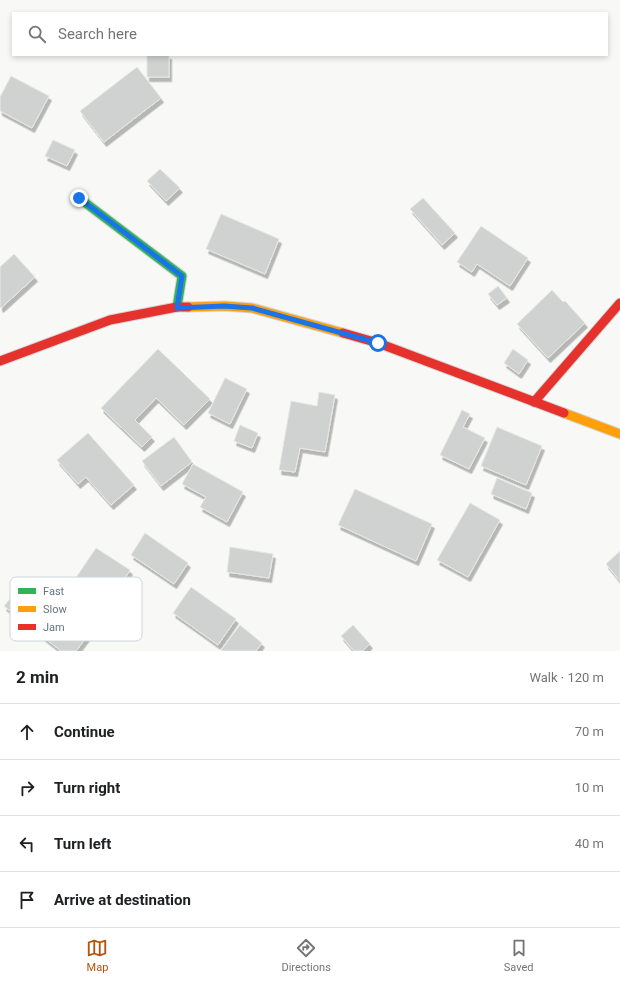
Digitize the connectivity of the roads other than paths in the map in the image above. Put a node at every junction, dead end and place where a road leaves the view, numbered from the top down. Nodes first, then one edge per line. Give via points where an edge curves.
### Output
1 (79, 198) dead end
2 (620, 303) edge
3 (177, 308) junction
4 (0, 361) edge
5 (534, 402) junction
6 (620, 434) edge

1 - 3 street via 182,276
2 - 5 street
3 - 4 street via 110,320
3 - 5 street via 252,308 378,343
5 - 6 street

